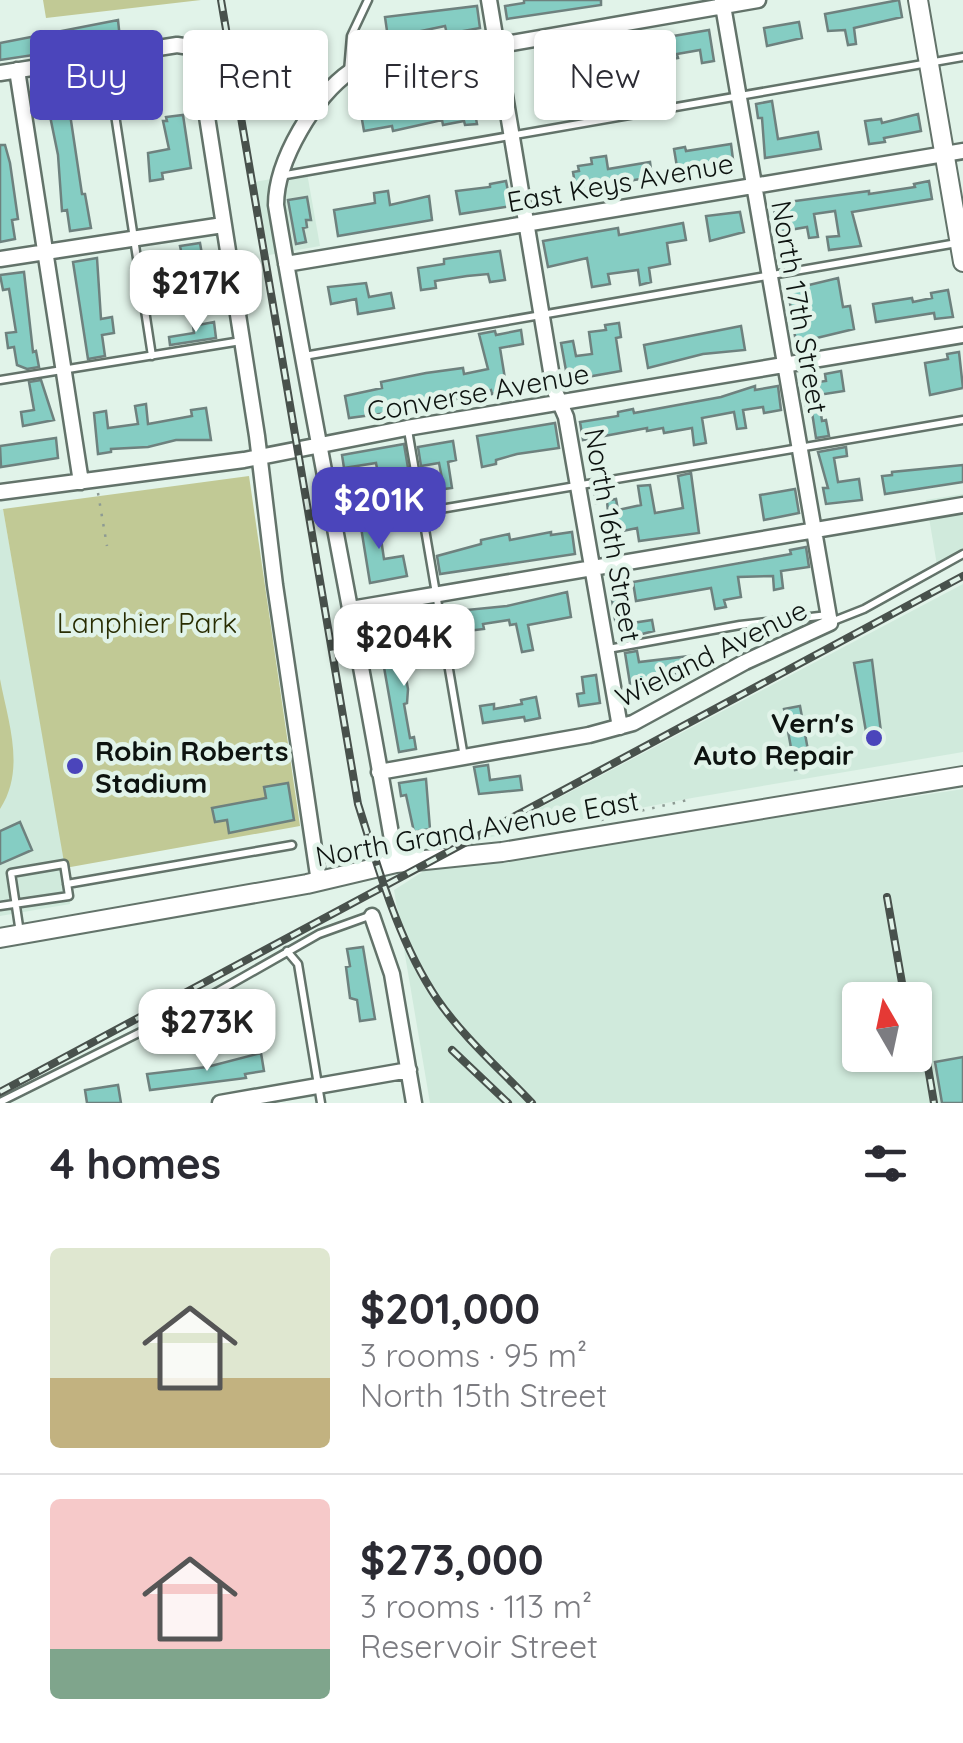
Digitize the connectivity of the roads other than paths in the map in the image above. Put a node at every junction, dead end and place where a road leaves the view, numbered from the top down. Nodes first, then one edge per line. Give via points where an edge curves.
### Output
1 (368, 0) edge
2 (489, 0) edge
3 (758, 0) edge
4 (918, 0) edge
5 (723, 3) edge
6 (354, 30) edge
7 (494, 30) edge
8 (514, 42) edge
9 (163, 47) edge
10 (963, 57) edge
11 (930, 63) junction
12 (30, 68) edge
13 (17, 70) junction
14 (348, 72) edge
15 (0, 73) edge
16 (739, 95) junction
17 (116, 120) edge
18 (509, 120) edge
19 (511, 135) junction
20 (954, 152) edge
21 (279, 176) junction
22 (753, 184) junction
23 (526, 223) junction
24 (223, 225) junction
25 (134, 238) junction
26 (961, 242) edge
27 (46, 252) junction
28 (0, 259) edge
29 (963, 262) edge
30 (286, 264) junction
31 (769, 276) junction
32 (541, 314) junction
33 (963, 335) edge
34 (242, 341) junction
35 (152, 356) junction
36 (301, 356) junction
37 (786, 365) junction
38 (64, 370) junction
39 (0, 380) edge
40 (560, 403) junction
41 (963, 420) edge
42 (407, 428) junction
43 (321, 444) junction
44 (800, 448) junction
45 (258, 458) junction
46 (81, 482) junction
47 (578, 486) junction
48 (0, 492) edge
49 (963, 505) edge
50 (423, 512) junction
51 (815, 530) junction
52 (963, 554) edge
53 (594, 567) junction
54 (436, 594) junction
55 (350, 609) junction
56 (829, 619) junction
57 (608, 649) junction
58 (620, 727) junction
59 (464, 758) junction
60 (379, 772) junction
61 (963, 776) edge
62 (292, 845) dead end
63 (396, 863) junction
64 (319, 882) junction
65 (67, 884) junction
66 (16, 904) junction
67 (0, 906) edge
68 (372, 916) joint
69 (20, 934) junction
70 (0, 938) edge
71 (288, 952) junction
72 (409, 1070) junction
73 (319, 1086) junction
74 (0, 1102) edge
75 (227, 1102) edge
76 (321, 1103) edge
77 (414, 1103) edge

1 - 6 lane
2 - 7 street, North 16th Street
3 - 5 street
4 - 11 street
5 - 8 street
5 - 16 street, North 17th Street
9 - 24 street via 190,48 200,72
10 - 11 lane
11 - 16 lane
11 - 20 street
12 - 13 street
13 - 15 street
13 - 27 street
14 - 21 street via 312,115
16 - 19 lane
16 - 22 street, North 17th Street
17 - 25 lane
18 - 19 street, North 16th Street
19 - 21 lane
19 - 23 street, North 16th Street
20 - 22 street, East Keys Avenue
20 - 26 street
21 - 30 street via 276,205
22 - 23 street, East Keys Avenue
22 - 31 street, North 17th Street
23 - 30 street, East Keys Avenue
23 - 32 street, North 16th Street
24 - 25 street
24 - 34 street
25 - 27 street
25 - 35 lane
26 - 29 street
26 - 31 lane
27 - 28 street
27 - 38 street
30 - 36 street
31 - 32 lane
31 - 37 street, North 17th Street
32 - 36 lane
32 - 40 street, North 16th Street
33 - 37 street, Converse Avenue
34 - 35 lane
34 - 45 street
35 - 38 lane
36 - 43 street
37 - 40 street, Converse Avenue
37 - 44 street, North 17th Street
38 - 39 lane
38 - 46 street
40 - 42 street, Converse Avenue
40 - 47 street, North 16th Street
41 - 44 lane
42 - 43 street, Converse Avenue
42 - 50 lane
43 - 45 street, Converse Avenue
43 - 55 street
44 - 47 lane
44 - 51 street, North 17th Street
45 - 46 street, Converse Avenue
45 - 64 street
46 - 48 street, Converse Avenue
47 - 50 lane
47 - 53 street, North 16th Street
49 - 51 street
50 - 54 lane
51 - 53 street
51 - 56 street, North 17th Street
52 - 56 lane via 864,609
53 - 54 street
53 - 57 street, North 16th Street
54 - 55 street
54 - 59 lane
55 - 60 street
56 - 57 lane via 740,626
56 - 58 street, Wieland Avenue
57 - 58 street, North 16th Street
58 - 59 street, Wieland Avenue
59 - 60 street, Wieland Avenue
60 - 63 street
61 - 63 street, North Grand Avenue East via 502,852
62 - 65 lane
63 - 64 street, North Grand Avenue East
64 - 69 street, North Grand Avenue East
65 - 66 lane via 69,896
65 - 66 lane via 64,864 15,870
66 - 67 lane
66 - 69 lane
68 - 71 lane
68 - 72 street via 392,974
69 - 70 street, North Grand Avenue East
71 - 73 lane via 298,964
71 - 74 lane
72 - 73 street
72 - 77 street
73 - 75 street
73 - 76 lane

